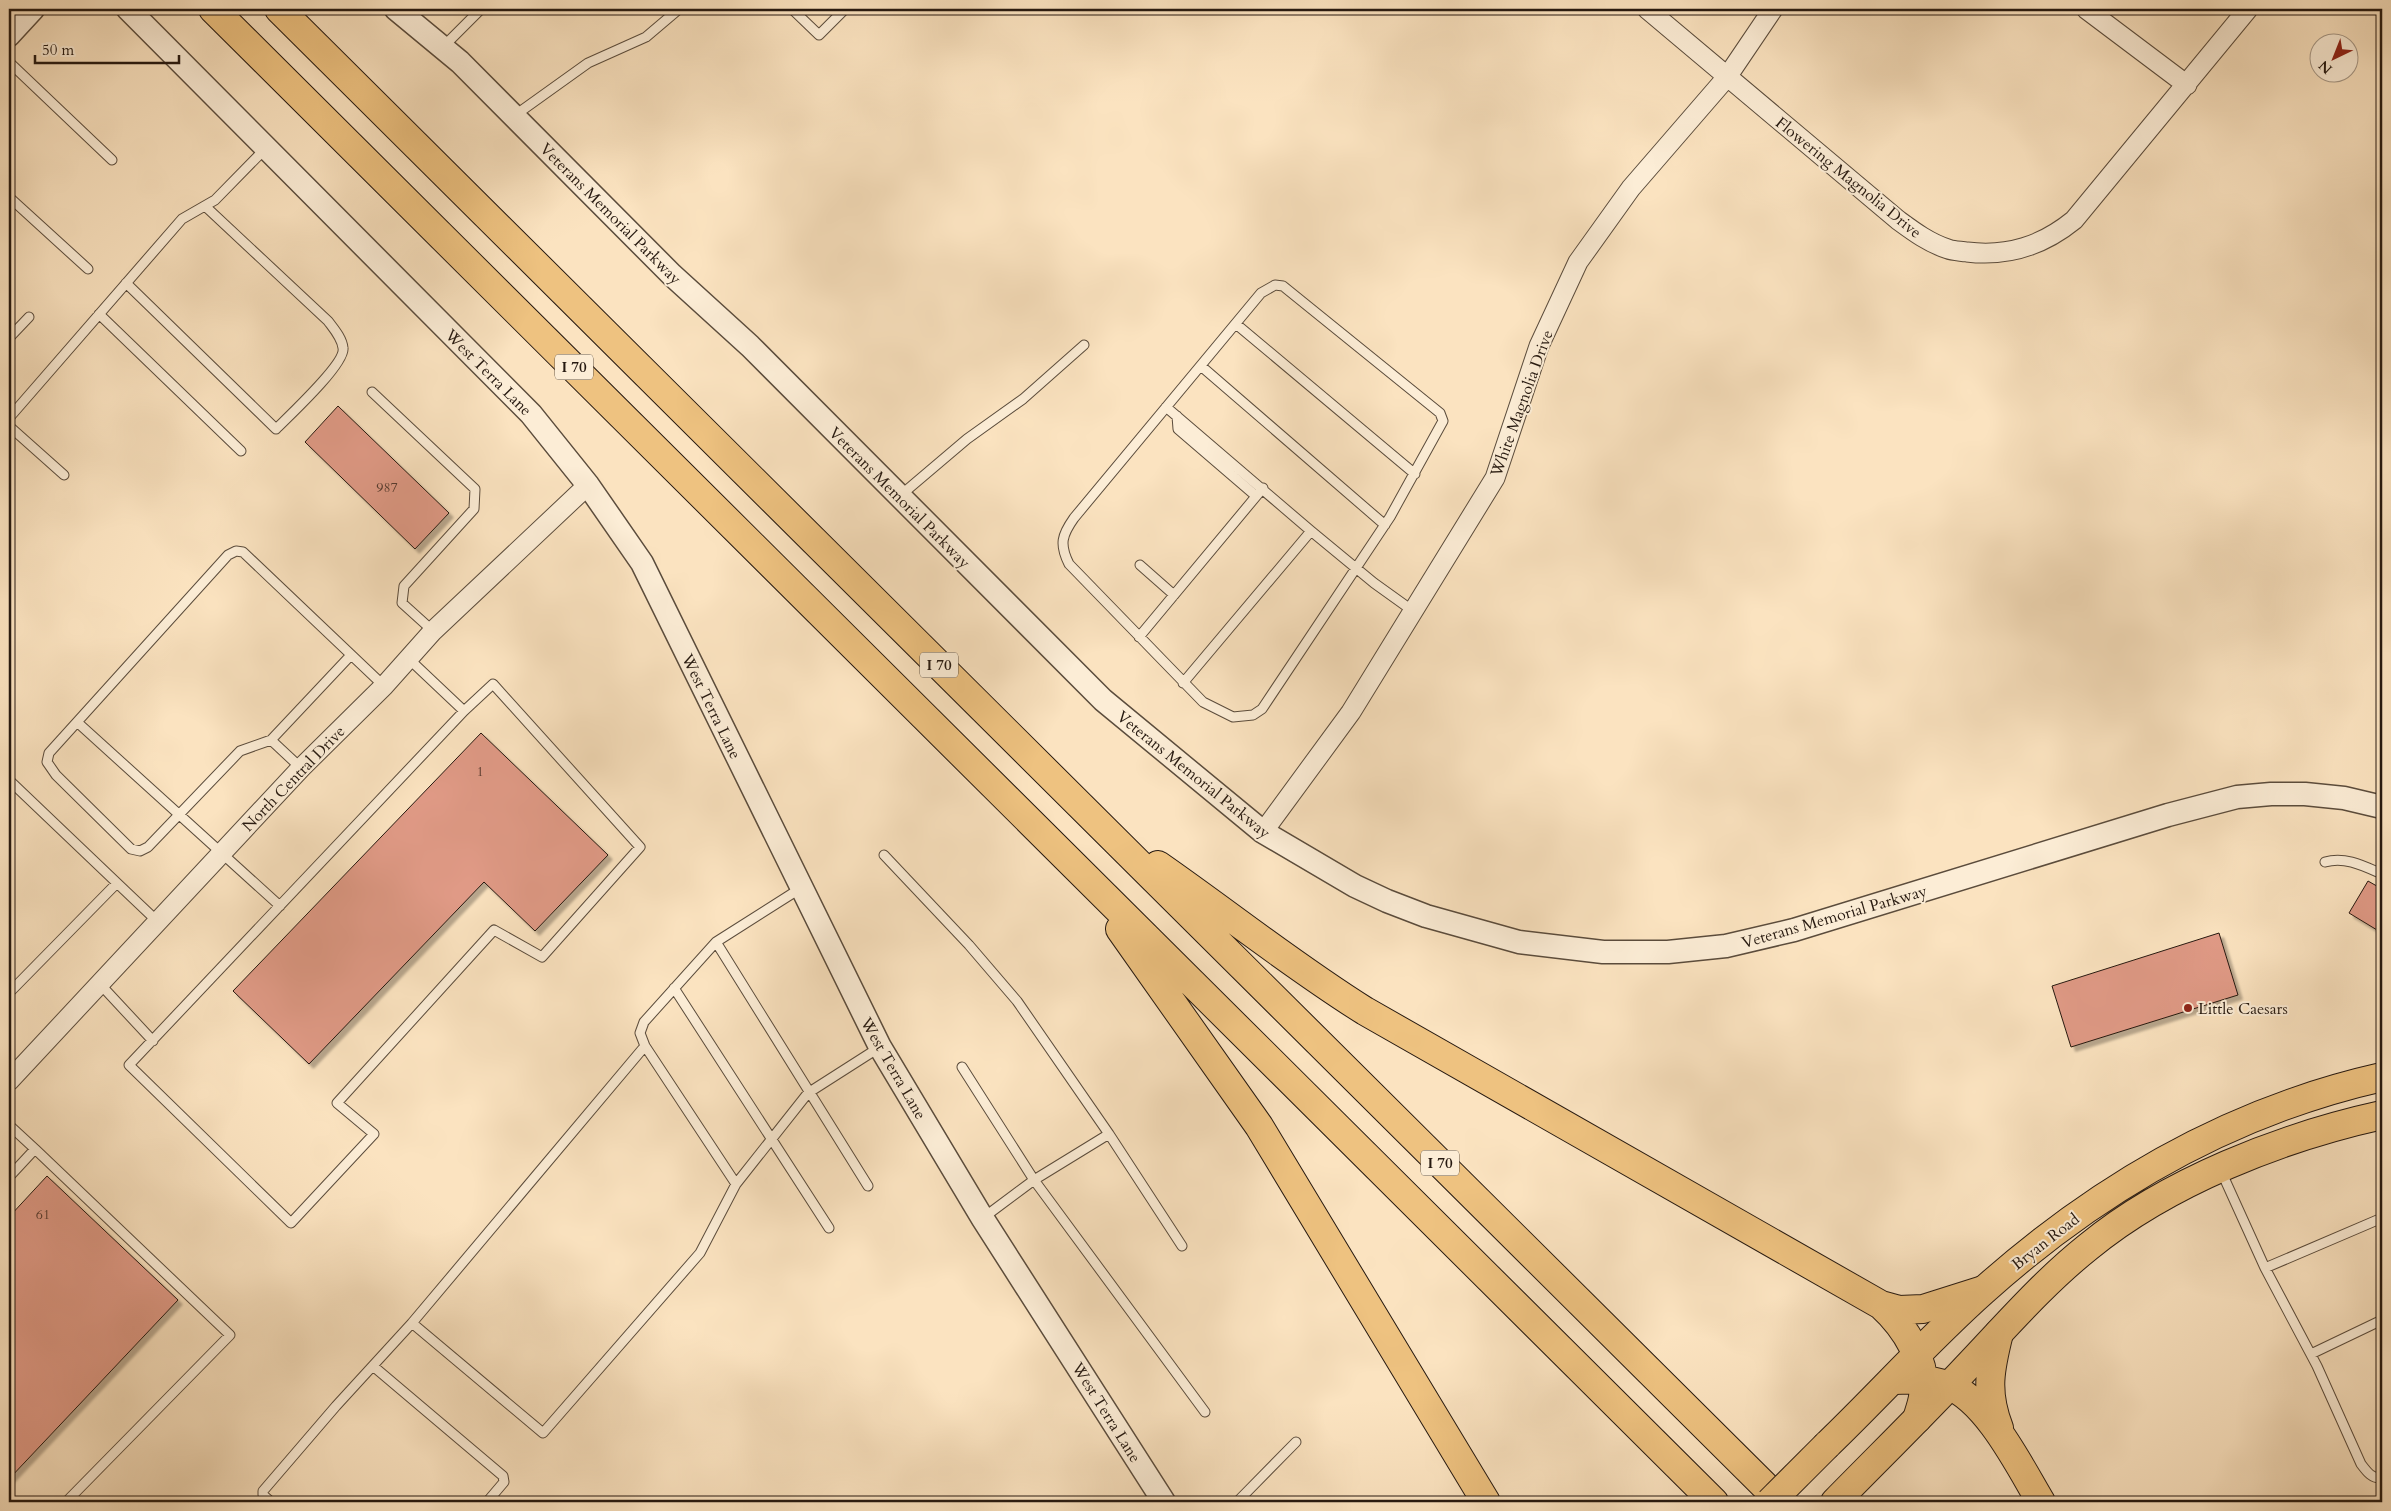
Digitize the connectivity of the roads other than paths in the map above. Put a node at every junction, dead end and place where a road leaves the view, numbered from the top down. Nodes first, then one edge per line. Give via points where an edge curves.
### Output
1 (33, 9) edge
2 (128, 9) edge
3 (213, 9) edge
4 (278, 9) edge
5 (396, 9) edge
6 (481, 9) edge
7 (679, 9) edge
8 (792, 9) edge
9 (845, 9) edge
10 (1647, 9) edge
11 (1773, 9) edge
12 (2086, 9) edge
13 (2248, 9) edge
14 (9, 35) edge
15 (442, 47) junction
16 (9, 62) edge
17 (1727, 77) junction
18 (2187, 85) junction
19 (514, 116) junction
20 (266, 148) junction
21 (112, 160) dead end
22 (9, 196) edge
23 (205, 206) junction
24 (88, 269) dead end
25 (126, 283) junction
26 (99, 314) junction
27 (29, 318) dead end
28 (1236, 324) junction
29 (9, 338) edge
30 (1084, 345) dead end
31 (1200, 366) junction
32 (372, 392) dead end
33 (1166, 407) junction
34 (1177, 416) junction
35 (9, 418) edge
36 (9, 426) edge
37 (242, 451) dead end
38 (1415, 474) junction
39 (64, 475) dead end
40 (588, 485) junction
41 (1263, 488) junction
42 (1256, 496) junction
43 (900, 497) junction
44 (1385, 525) junction
45 (1311, 531) junction
46 (1140, 565) dead end
47 (1356, 568) junction
48 (1174, 595) junction
49 (1413, 611) junction
50 (433, 631) junction
51 (1139, 637) junction
52 (351, 655) junction
53 (409, 659) junction
54 (1183, 683) junction
55 (384, 686) junction
56 (464, 711) junction
57 (77, 722) junction
58 (271, 740) junction
59 (301, 768) junction
60 (9, 780) edge
61 (2382, 807) edge
62 (180, 813) junction
63 (1099, 824) junction
64 (1263, 832) junction
65 (1052, 842) junction
66 (223, 852) junction
67 (884, 855) dead end
68 (2325, 862) dead end
69 (2382, 874) edge
70 (117, 883) junction
71 (801, 888) junction
72 (280, 906) junction
73 (158, 922) junction
74 (716, 942) junction
75 (100, 984) junction
76 (674, 988) junction
77 (9, 993) edge
78 (153, 1041) junction
79 (646, 1046) junction
80 (880, 1047) junction
81 (962, 1067) dead end
82 (2382, 1077) edge
83 (9, 1081) edge
84 (808, 1093) junction
85 (2382, 1115) edge
86 (9, 1125) edge
87 (1109, 1134) junction
88 (772, 1139) junction
89 (35, 1149) junction
90 (2220, 1170) junction
91 (9, 1177) edge
92 (1034, 1180) junction
93 (736, 1184) junction
94 (868, 1186) dead end
95 (2382, 1218) edge
96 (983, 1219) junction
97 (829, 1228) dead end
98 (1182, 1246) dead end
99 (2265, 1268) junction
100 (1984, 1290) junction
101 (1880, 1305) junction
102 (2382, 1320) edge
103 (412, 1323) junction
104 (1999, 1333) junction
105 (2311, 1354) junction
106 (373, 1366) junction
107 (1929, 1373) junction
108 (1205, 1412) dead end
109 (2001, 1434) junction
110 (1296, 1442) dead end
111 (2382, 1478) edge
112 (66, 1502) edge
113 (272, 1502) edge
114 (487, 1502) edge
115 (1164, 1502) edge
116 (1237, 1502) edge
117 (1486, 1502) edge
118 (1714, 1502) edge
119 (1770, 1502) edge
120 (1781, 1502) edge
121 (1835, 1502) edge
122 (2041, 1502) edge

1 - 14 street
2 - 20 street, West Terra Lane
3 - 65 main road, I 70
4 - 63 main road, I 70
5 - 15 street, Veterans Memorial Parkway
6 - 15 lane
7 - 19 lane via 646,37 588,63
8 - 9 lane via 819,35
10 - 17 street, Flowering Magnolia Drive
11 - 17 street, White Magnolia Drive
12 - 18 street
13 - 18 street, Flowering Magnolia Drive
15 - 19 street, Veterans Memorial Parkway
16 - 21 lane
17 - 18 street, Flowering Magnolia Drive via 1922,237 1949,250 1979,253 2009,253 2035,244 2074,220
17 - 49 street, White Magnolia Drive via 1631,188 1578,262 1539,346 1495,478
19 - 43 street, Veterans Memorial Parkway
20 - 23 lane via 215,200
20 - 40 street, West Terra Lane via 531,414
22 - 24 lane
23 - 25 lane via 182,219
23 - 25 lane via 328,321 344,349 339,364 276,429
25 - 26 lane
26 - 35 lane
26 - 37 lane
27 - 29 lane
28 - 31 lane
28 - 38 lane
28 - 38 lane via 1261,293 1275,285 1283,286 1440,413 1443,421
30 - 43 lane via 1023,399 967,439
31 - 33 lane
31 - 44 lane
32 - 50 lane via 475,488 474,509 404,586 402,603
33 - 34 lane
33 - 51 lane via 1074,518 1063,542 1069,564
34 - 41 lane
34 - 42 lane via 1178,429
36 - 39 lane
38 - 44 lane
40 - 50 street, North Central Drive
40 - 71 street, West Terra Lane via 642,563
41 - 42 lane
41 - 45 lane
42 - 48 lane
43 - 64 street, Veterans Memorial Parkway via 1103,700
44 - 47 lane
45 - 47 lane
45 - 54 lane
46 - 48 lane
47 - 49 lane
47 - 54 lane via 1262,709 1253,715 1233,717 1220,712 1203,702
48 - 51 lane
49 - 64 street, White Magnolia Drive via 1352,712
50 - 53 street, North Central Drive
51 - 54 lane
52 - 55 lane
52 - 57 lane via 243,552 236,551 228,555
52 - 58 lane
53 - 55 street, North Central Drive
53 - 56 lane
55 - 59 street, North Central Drive
56 - 72 lane
56 - 78 lane via 493,684 640,847 542,957 494,930 337,1103 374,1134 291,1223 129,1065
57 - 62 lane
57 - 62 lane via 49,753 47,762 56,775 131,849 140,851 148,847
58 - 59 lane
58 - 62 lane via 240,751
59 - 66 street, North Central Drive
60 - 70 lane
61 - 64 street, Veterans Memorial Parkway via 2344,798 2305,794 2237,797 1766,937 1698,949 1636,953 1519,942 1426,916 1355,886
62 - 66 lane
63 - 101 main road via 1208,899 1309,976 1365,1011
63 - 120 main road, I 70
65 - 117 main road via 1134,947 1260,1126
65 - 118 main road, I 70
66 - 72 lane
66 - 73 street, North Central Drive
67 - 87 lane via 1017,1000
68 - 69 lane via 2334,860 2360,864
70 - 73 lane
70 - 77 lane
71 - 74 lane
71 - 80 street, West Terra Lane
72 - 78 lane
73 - 75 street, North Central Drive
74 - 76 lane
74 - 84 lane
75 - 78 lane
75 - 83 street, North Central Drive
76 - 79 lane via 644,1022 640,1033
76 - 88 lane
79 - 93 lane
79 - 103 lane
80 - 84 lane
80 - 96 street, West Terra Lane
81 - 92 lane
82 - 100 main road, Bryan Road via 2313,1095 2245,1119 2150,1168 2062,1226
84 - 88 lane
84 - 94 lane
85 - 90 main road, Bryan Road via 2310,1135
86 - 89 lane
87 - 92 lane
87 - 98 lane
88 - 93 lane
88 - 97 lane
89 - 91 lane
89 - 112 lane via 230,1335
90 - 99 lane
90 - 104 main road, Bryan Road via 2163,1198 2089,1246 2037,1292
92 - 96 lane
92 - 108 lane
93 - 103 lane via 700,1254 543,1433
95 - 99 lane
96 - 115 street, West Terra Lane
99 - 105 lane
100 - 101 main road via 1923,1309 1899,1310
100 - 107 main road, Bryan Road
101 - 107 main road via 1907,1333
102 - 105 lane
103 - 106 lane
104 - 107 main road, Bryan Road
104 - 109 main road via 1990,1369 1989,1390
105 - 111 lane via 2361,1464 2367,1473
106 - 113 lane via 263,1491 263,1495
106 - 114 lane via 503,1476 504,1482
107 - 109 main road via 1962,1394
107 - 119 main road, bridge via 1894,1380
107 - 121 main road via 1917,1420
109 - 122 main road
110 - 116 lane

